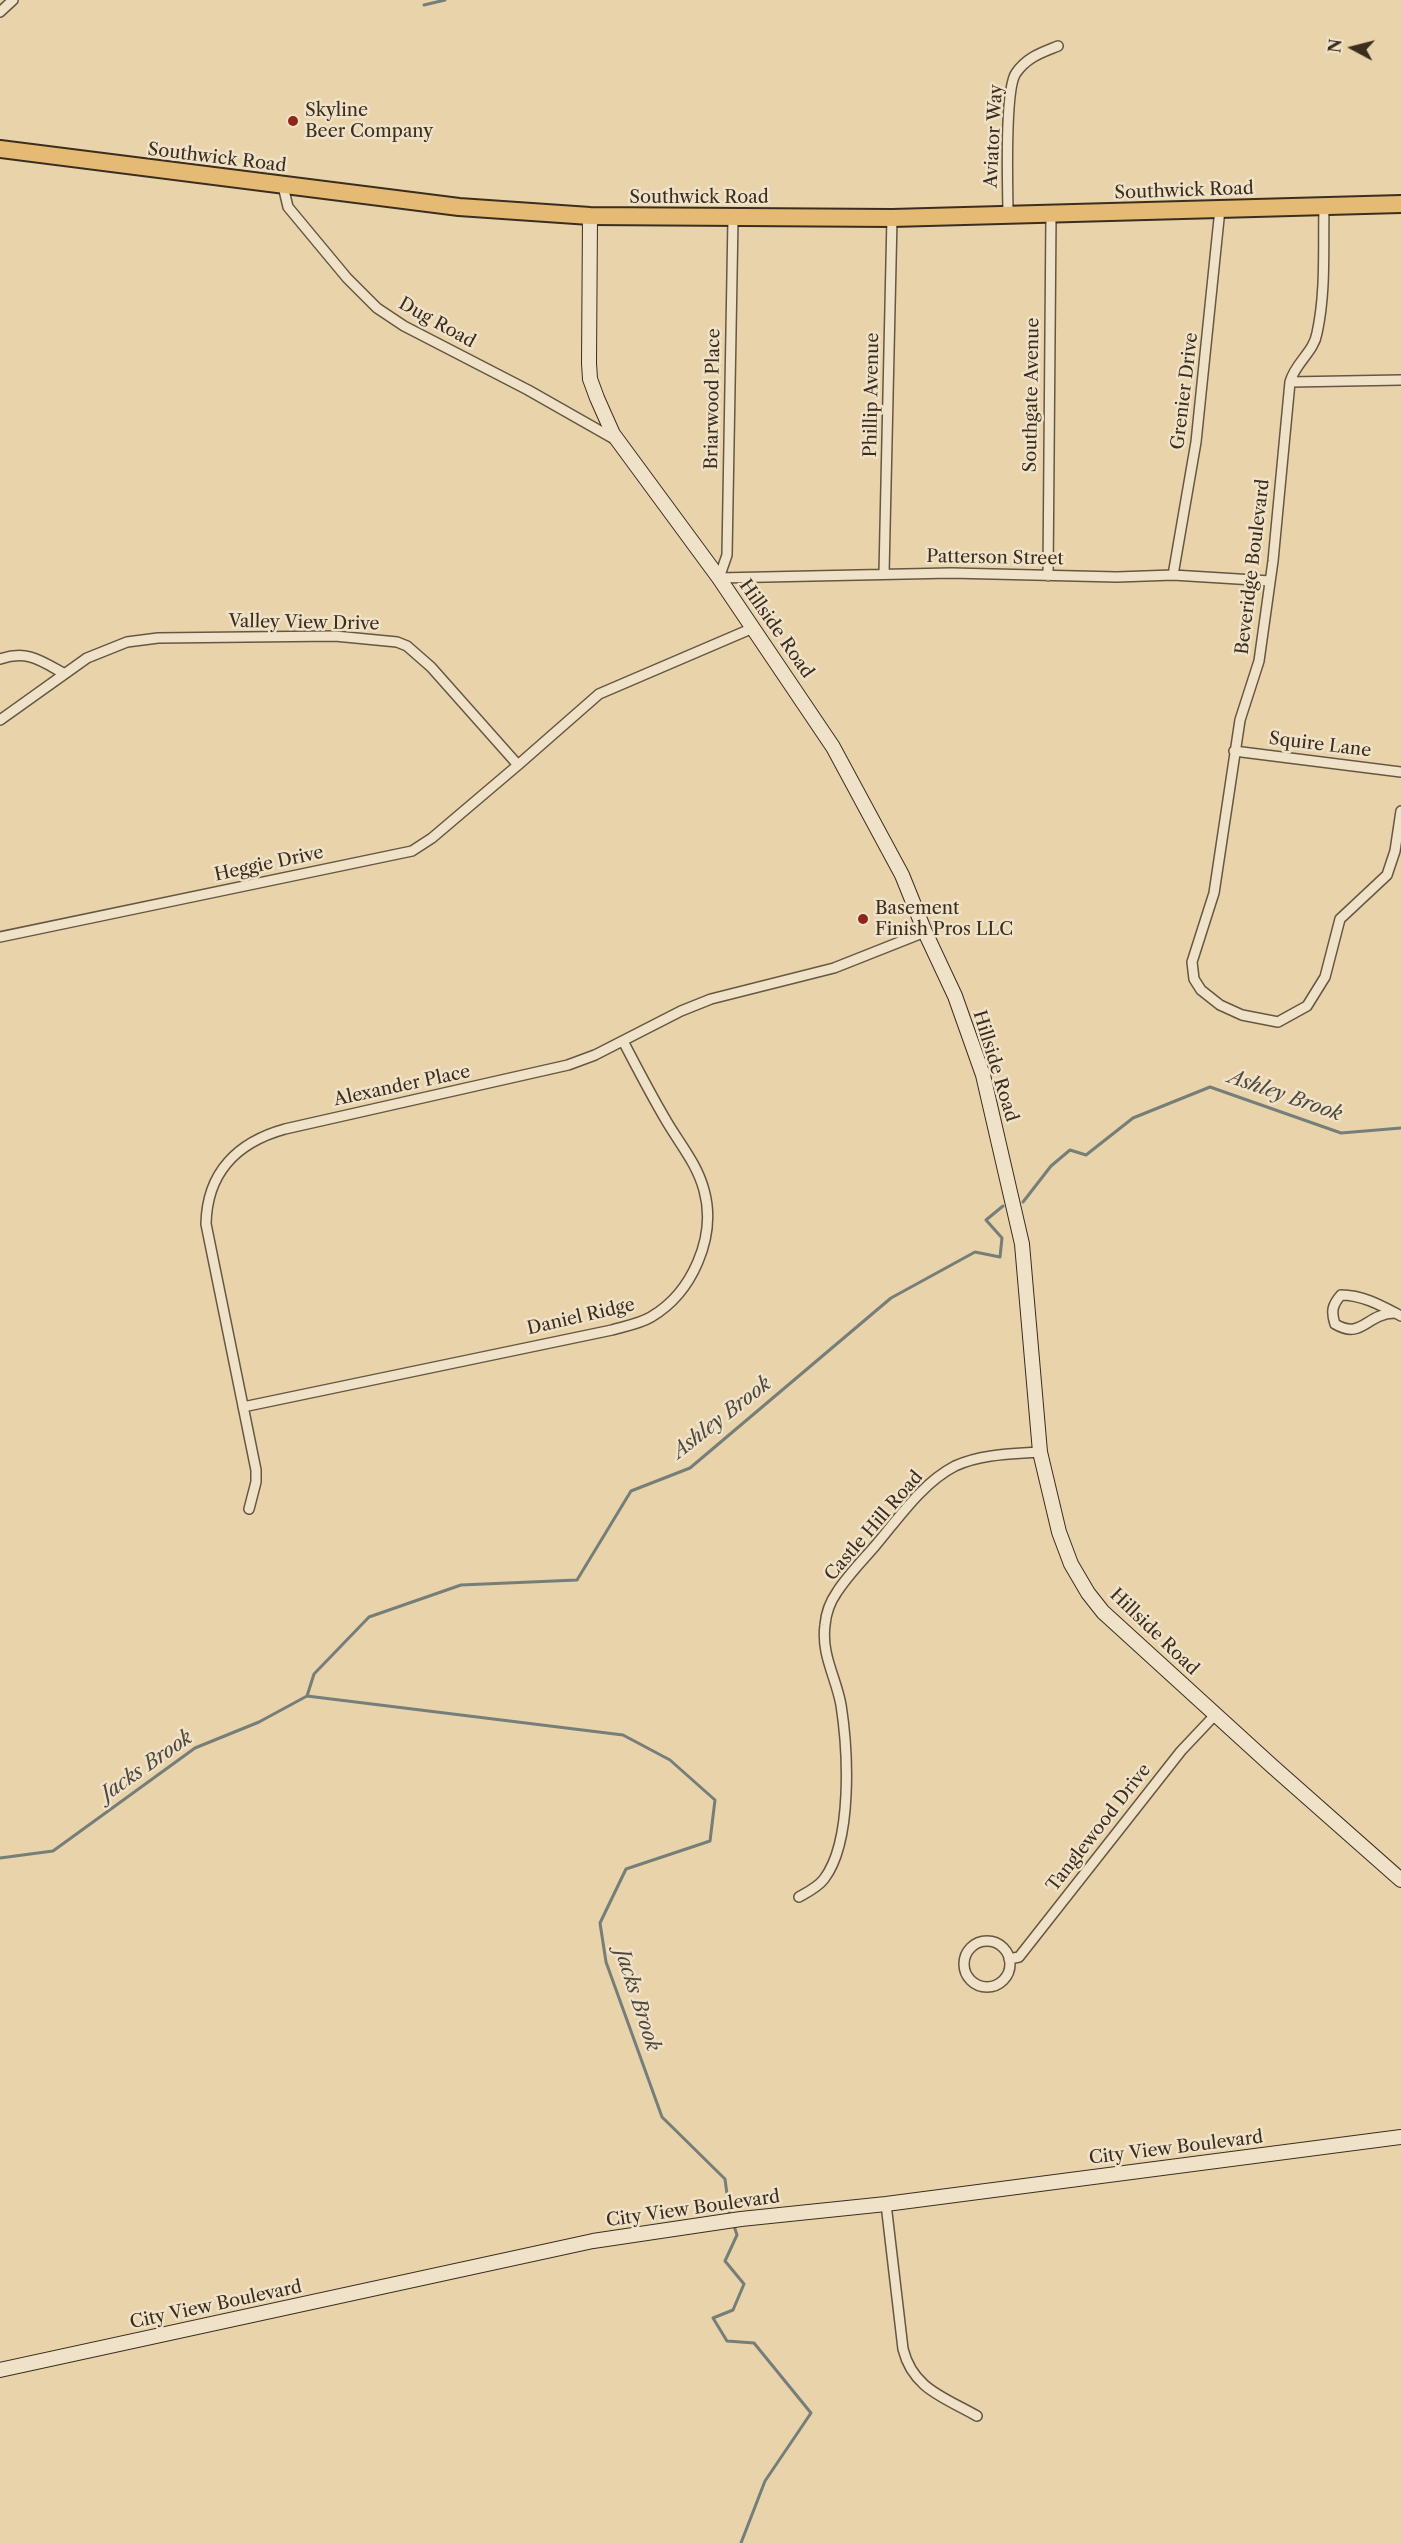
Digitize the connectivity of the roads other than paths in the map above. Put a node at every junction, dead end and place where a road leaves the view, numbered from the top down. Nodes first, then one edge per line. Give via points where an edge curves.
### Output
1 (13, 0) edge
2 (0, 12) edge
3 (1058, 46) dead end
4 (0, 149) edge
5 (283, 186) junction
6 (1401, 204) edge
7 (1323, 206) junction
8 (1220, 209) junction
9 (1051, 215) junction
10 (590, 216) junction
11 (1008, 216) junction
12 (892, 218) junction
13 (733, 219) junction
14 (1401, 380) edge
15 (1290, 382) junction
16 (618, 441) junction
17 (884, 573) junction
18 (1173, 575) junction
19 (1048, 576) junction
20 (719, 578) junction
21 (1270, 581) junction
22 (753, 628) junction
23 (0, 659) edge
24 (63, 673) junction
25 (0, 720) edge
26 (1234, 751) junction
27 (518, 765) junction
28 (1401, 772) edge
29 (1401, 811) edge
30 (925, 932) junction
31 (0, 937) edge
32 (623, 1041) junction
33 (1398, 1315) edge
34 (243, 1407) junction
35 (1040, 1452) junction
36 (249, 1509) dead end
37 (1215, 1715) junction
38 (1401, 1880) edge
39 (799, 1897) dead end
40 (1009, 1959) junction
41 (1401, 2137) edge
42 (886, 2204) junction
43 (0, 2370) edge
44 (977, 2416) dead end

1 - 2 street
3 - 11 street, Aviator Way via 1029,58 1014,75 1009,108
4 - 5 highway, Southwick Road
5 - 10 highway, Southwick Road via 489,210
5 - 16 street, Dug Road via 288,207 346,278 377,308
6 - 7 highway, Southwick Road
7 - 8 highway, Southwick Road
7 - 15 street, Beveridge Boulevard via 1317,334
8 - 9 highway, Southwick Road
8 - 18 street, Grenier Drive via 1197,442
9 - 11 highway, Southwick Road
9 - 19 street, Southgate Avenue
10 - 13 highway, Southwick Road
10 - 16 street, Hillside Road via 590,379
11 - 12 highway, Southwick Road
12 - 13 highway, Southwick Road
12 - 17 street, Phillip Avenue
13 - 20 street, Briarwood Place via 727,555
14 - 15 street
15 - 21 street, Beveridge Boulevard
16 - 20 street, Hillside Road
17 - 19 street, Patterson Street
17 - 20 street, Patterson Street
18 - 19 street, Patterson Street
18 - 21 street, Patterson Street
20 - 22 street, Hillside Road
21 - 26 street, Beveridge Boulevard via 1259,661
22 - 27 street via 599,694
22 - 30 street, Hillside Road via 844,767 897,865
23 - 24 street via 34,656
24 - 25 street, Valley View Drive
24 - 27 street, Valley View Drive via 87,658 127,642 158,638 335,636 397,642 431,667
26 - 28 street, Squire Lane
26 - 29 street, Beveridge Boulevard via 1214,893 1192,968 1194,979 1205,994 1242,1015 1278,1022 1307,1006 1325,977 1340,919 1387,875
27 - 31 street, Heggie Drive via 432,838 412,850
30 - 32 street, Alexander Place via 834,968 711,999
30 - 35 street, Hillside Road via 955,996 983,1075 1018,1225
32 - 34 street, Alexander Place via 543,1073 268,1134 248,1144 230,1160 211,1193 207,1230
32 - 34 street, Daniel Ridge via 696,1167 707,1203 700,1255 689,1280 671,1301 649,1318 612,1330
33 - 33 street via 1354,1295 1341,1295 1332,1313 1335,1324 1345,1330 1362,1327 1381,1313
34 - 36 street, Alexander Place via 256,1476
35 - 37 street, Hillside Road via 1059,1532 1088,1593 1103,1612
35 - 39 street, Castle Hill Road via 971,1460 938,1477 852,1573 830,1604 824,1648 840,1703 846,1794 831,1866 823,1880
37 - 38 street, Hillside Road
37 - 40 street, Tanglewood Drive via 1181,1751 1019,1957
40 - 40 street, Tanglewood Drive via 1002,1946 988,1941 973,1945 964,1965 969,1979 989,1987 1007,1974
41 - 42 street, City View Boulevard
42 - 43 street, City View Boulevard via 741,2219 593,2241
42 - 44 street via 908,2365 921,2383

